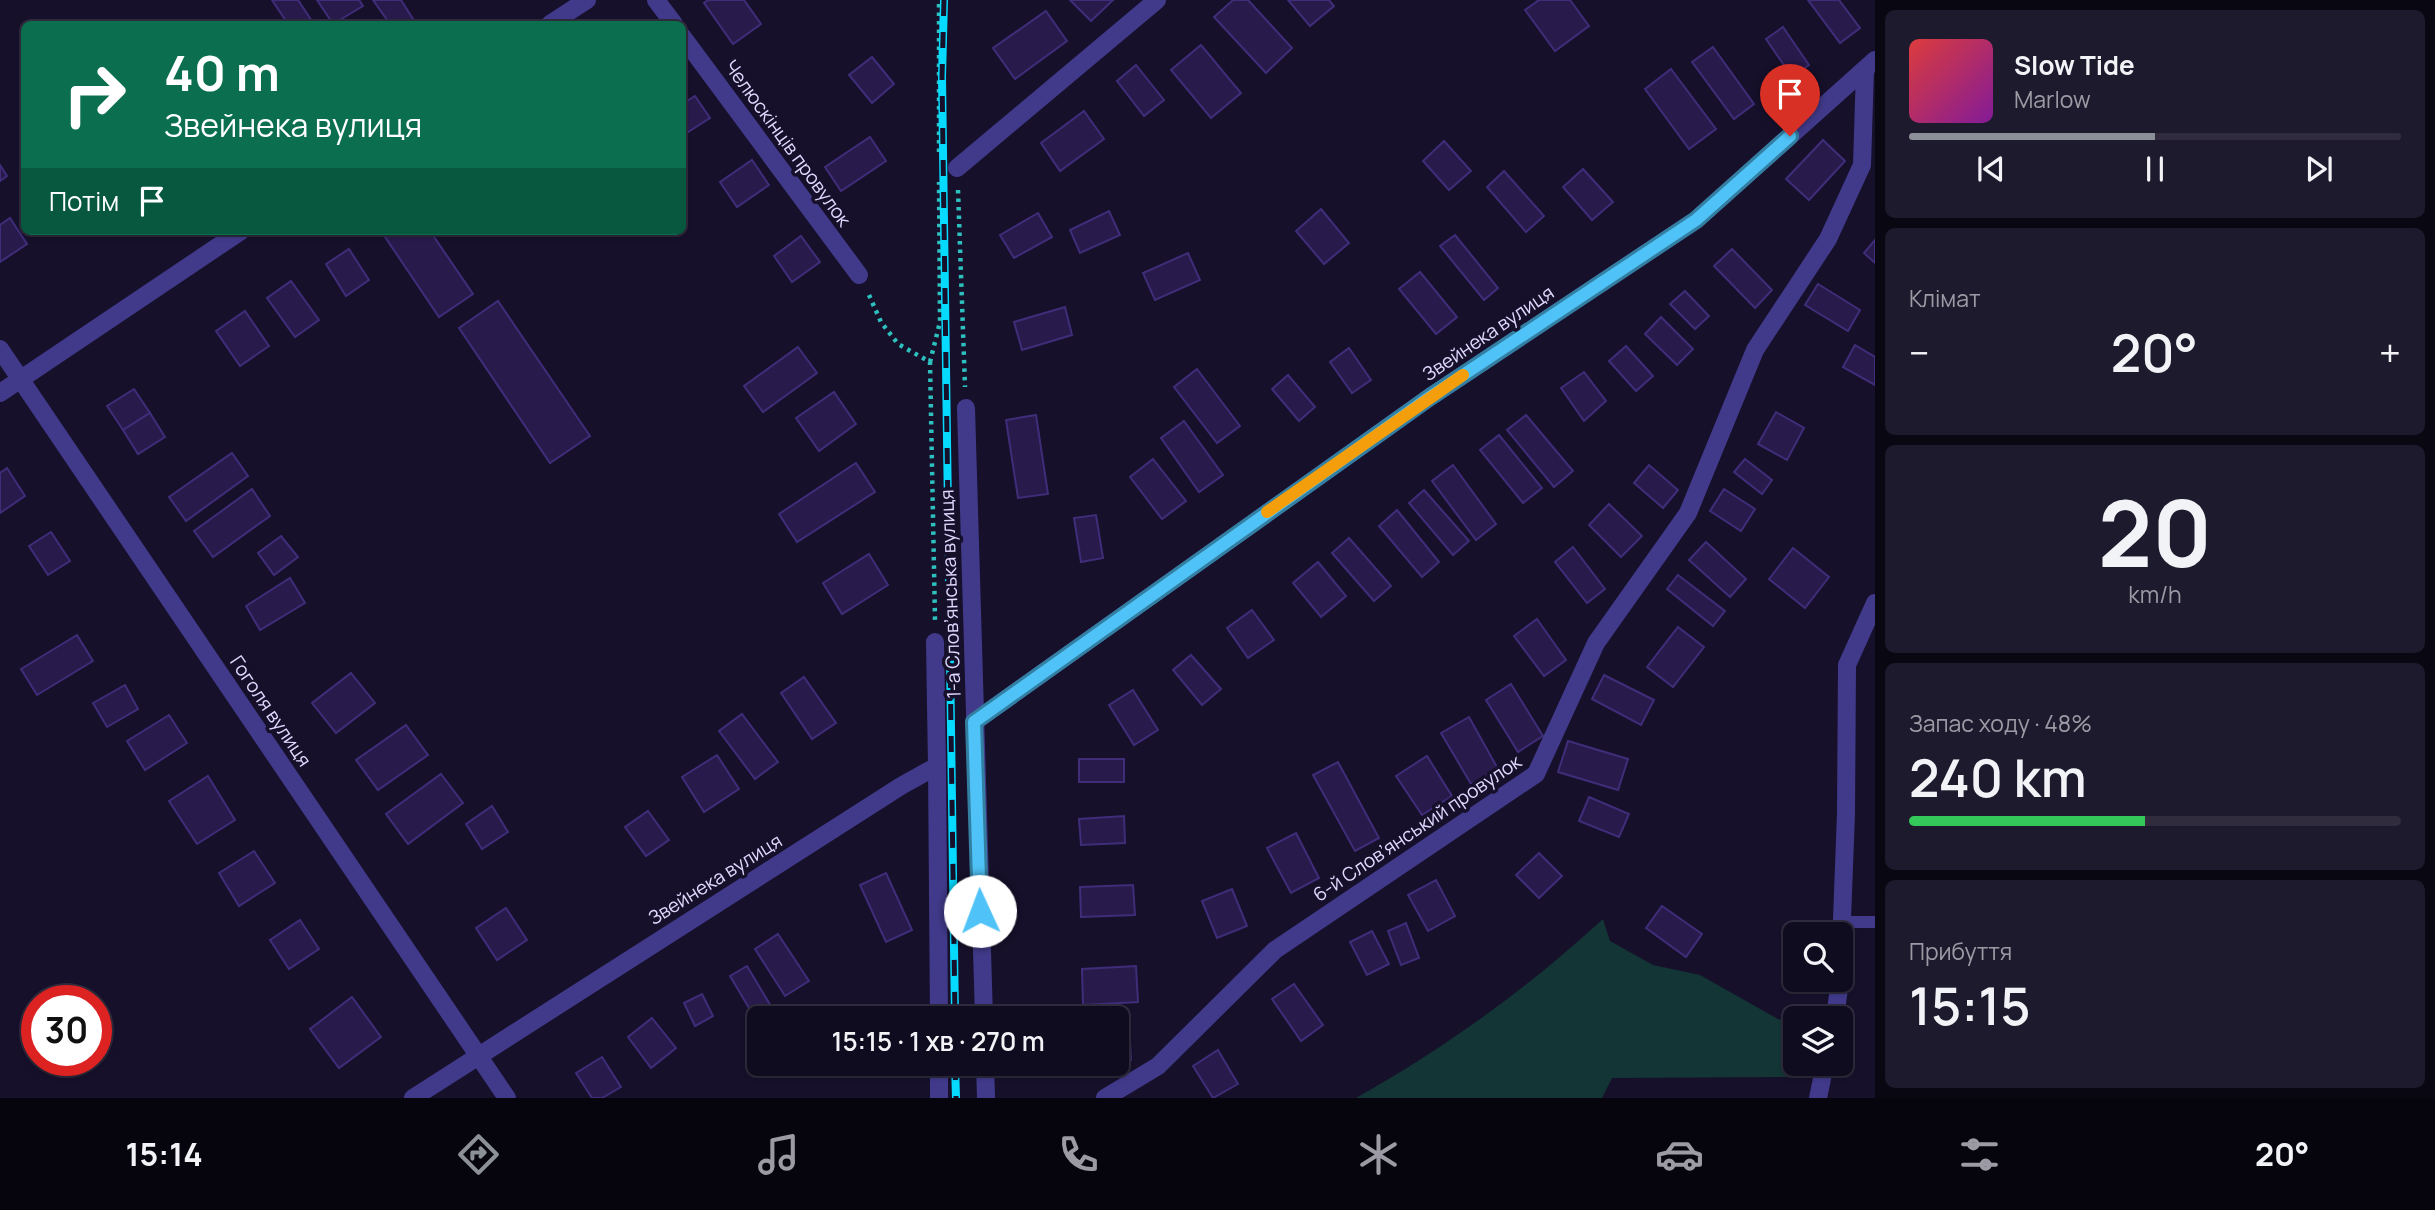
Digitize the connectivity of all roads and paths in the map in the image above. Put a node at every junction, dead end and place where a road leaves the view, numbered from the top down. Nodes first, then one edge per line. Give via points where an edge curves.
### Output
1 (587, 0) edge
2 (656, 0) edge
3 (1157, 0) edge
4 (555, 21) edge
5 (672, 21) edge
6 (686, 41) edge
7 (1870, 65) edge
8 (957, 168) joint
9 (235, 235) edge
10 (859, 275) joint
11 (0, 349) edge
12 (20, 379) junction
13 (0, 393) edge
14 (966, 408) joint
15 (1875, 603) edge
16 (935, 642) joint
17 (974, 722) junction
18 (937, 766) junction
19 (1842, 922) edge
20 (1853, 922) edge
21 (1875, 922) edge
22 (939, 1006) edge
23 (984, 1006) edge
24 (479, 1054) junction
25 (939, 1076) edge
26 (985, 1076) edge
27 (1823, 1076) edge
28 (413, 1098) edge
29 (507, 1098) edge
30 (939, 1098) edge
31 (986, 1098) edge
32 (1104, 1098) edge
33 (1818, 1098) edge

1 - 4 street
2 - 5 street
3 - 8 street
6 - 10 street, Челюскінців провулок
7 - 17 street, Звейнека вулиця via 1696,220 1430,397
7 - 32 street, 6-й Слов’янський провулок via 1861,165 1828,239 1755,350 1688,513 1596,643 1536,774 1275,950 1158,1066
8 - 14 path
9 - 12 street
10 - 16 path via 881,322 898,344 930,362
11 - 12 street, Гоголя вулиця
12 - 13 street
12 - 24 street, Гоголя вулиця
14 - 17 street, 1-а Слов’янська вулиця
15 - 19 street via 1847,665
16 - 18 street
17 - 23 street, 1-а Слов’янська вулиця
18 - 22 street
18 - 24 street, Звейнека вулиця
20 - 21 lane
24 - 28 street, Звейнека вулиця
24 - 29 street, Гоголя вулиця
25 - 30 street
26 - 31 street
27 - 33 street

